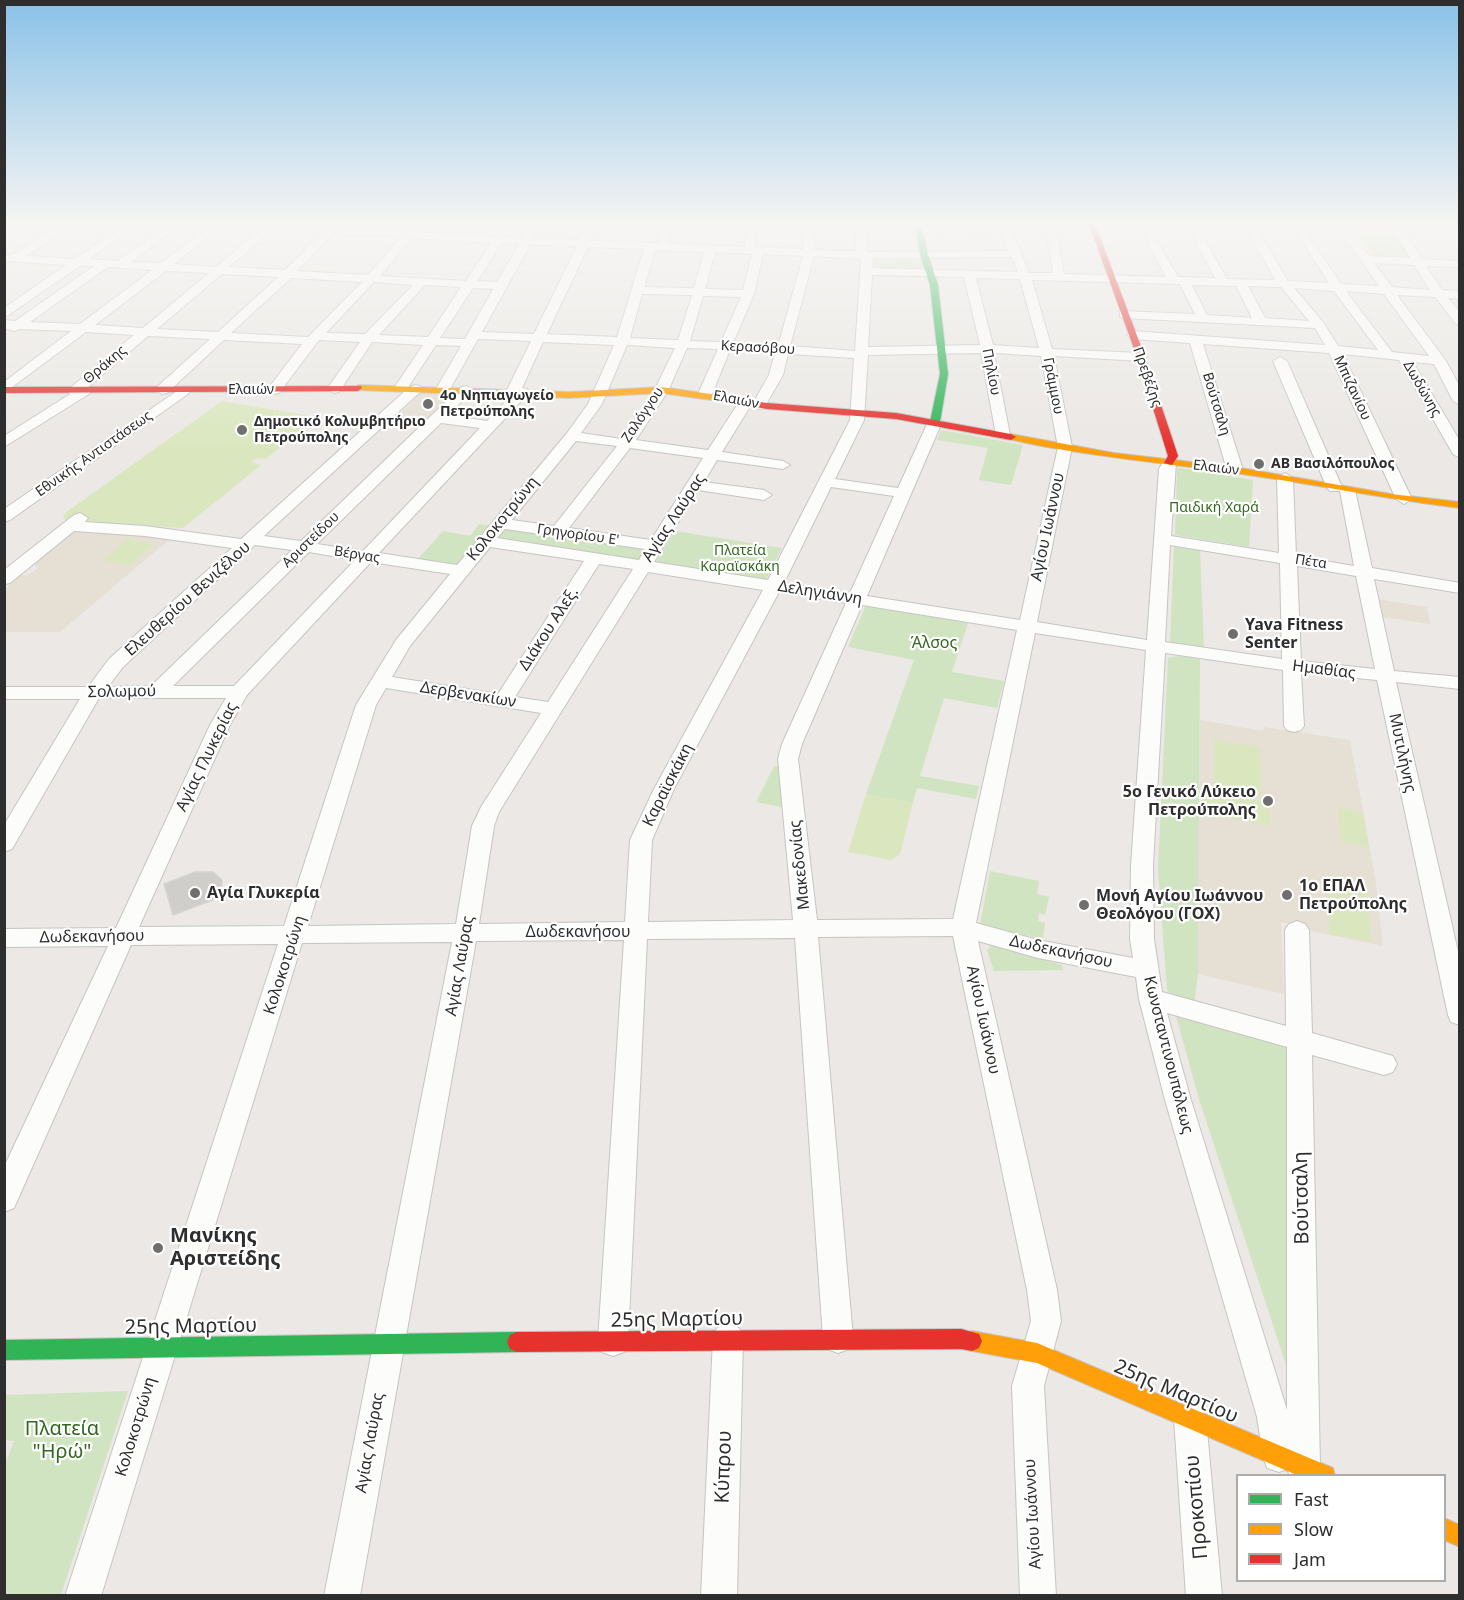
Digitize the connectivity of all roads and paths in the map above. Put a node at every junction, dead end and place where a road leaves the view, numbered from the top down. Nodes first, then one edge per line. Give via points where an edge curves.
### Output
1 (26, 299) edge
2 (51, 299) edge
3 (123, 299) edge
4 (185, 299) edge
5 (261, 299) edge
6 (351, 299) edge
7 (406, 299) edge
8 (461, 299) edge
9 (494, 299) edge
10 (558, 299) edge
11 (636, 299) edge
12 (696, 299) edge
13 (746, 299) edge
14 (796, 299) edge
15 (865, 299) edge
16 (935, 299) edge
17 (975, 299) edge
18 (1031, 299) edge
19 (1119, 299) edge
20 (1190, 299) edge
21 (1248, 299) edge
22 (1298, 299) edge
23 (1346, 299) edge
24 (1393, 299) edge
25 (1442, 299) edge
26 (4, 314) edge
27 (1124, 314) junction
28 (1203, 319) junction
29 (1260, 321) junction
30 (1460, 321) edge
31 (11, 324) edge
32 (1319, 325) junction
33 (85, 328) junction
34 (145, 332) junction
35 (4, 334) edge
36 (1132, 335) junction
37 (221, 336) junction
38 (369, 338) junction
39 (540, 338) junction
40 (1195, 338) junction
41 (313, 339) junction
42 (471, 339) junction
43 (432, 341) junction
44 (622, 342) junction
45 (682, 344) junction
46 (727, 346) junction
47 (781, 349) junction
48 (987, 349) junction
49 (1334, 349) junction
50 (942, 350) junction
51 (862, 353) junction
52 (1047, 353) junction
53 (1387, 354) junction
54 (1402, 355) junction
55 (1142, 357) junction
56 (1280, 361) dead end
57 (1439, 363) junction
58 (1460, 368) edge
59 (334, 389) junction
60 (408, 389) junction
61 (443, 389) junction
62 (4, 390) edge
63 (162, 390) junction
64 (274, 390) junction
65 (466, 390) junction
66 (662, 390) junction
67 (79, 391) junction
68 (183, 391) junction
69 (518, 392) junction
70 (600, 394) junction
71 (705, 394) junction
72 (1460, 401) edge
73 (753, 403) junction
74 (858, 412) junction
75 (437, 418) junction
76 (935, 422) junction
77 (489, 425) junction
78 (1003, 435) junction
79 (572, 436) junction
80 (625, 442) junction
81 (4, 444) edge
82 (1065, 447) junction
83 (1460, 454) edge
84 (714, 456) junction
85 (1169, 463) junction
86 (783, 465) dead end
87 (1235, 470) junction
88 (1285, 478) junction
89 (828, 482) junction
90 (695, 485) junction
91 (1341, 489) junction
92 (902, 493) junction
93 (764, 495) dead end
94 (1404, 499) junction
95 (1459, 507) edge
96 (4, 517) edge
97 (493, 532) junction
98 (558, 532) junction
99 (1162, 539) junction
100 (250, 542) junction
101 (304, 546) junction
102 (655, 546) junction
103 (366, 557) junction
104 (594, 558) junction
105 (1287, 558) junction
106 (643, 566) junction
107 (1362, 571) junction
108 (460, 572) junction
109 (4, 579) edge
110 (774, 586) junction
111 (1460, 588) edge
112 (856, 599) junction
113 (1027, 626) junction
114 (1154, 646) junction
115 (1292, 666) junction
116 (1386, 677) junction
117 (381, 681) junction
118 (1460, 683) edge
119 (156, 692) junction
120 (239, 692) junction
121 (4, 693) edge
122 (93, 693) junction
123 (503, 701) junction
124 (554, 709) junction
125 (1294, 726) dead end
126 (4, 844) edge
127 (806, 928) junction
128 (963, 928) junction
129 (1297, 930) dead end
130 (636, 931) junction
131 (466, 932) junction
132 (295, 933) junction
133 (122, 936) junction
134 (4, 938) edge
135 (1146, 970) junction
136 (1151, 999) junction
137 (1458, 1001) edge
138 (1298, 1041) junction
139 (1384, 1064) dead end
140 (4, 1198) edge
141 (838, 1338) junction
142 (728, 1339) junction
143 (613, 1341) junction
144 (389, 1343) junction
145 (161, 1347) junction
146 (4, 1350) edge
147 (1037, 1353) junction
148 (1190, 1419) junction
149 (1302, 1466) edge
150 (1446, 1530) edge
151 (1460, 1536) edge
152 (83, 1596) edge
153 (342, 1596) edge
154 (719, 1596) edge
155 (1038, 1596) edge
156 (1204, 1596) edge

1 - 26 street
2 - 31 street
3 - 33 street
4 - 34 street, Θράκης
5 - 37 street
6 - 41 street
7 - 38 street
8 - 43 street, Ελευθερίου Βενιζέλου
9 - 42 street
10 - 39 street, Αγίας Γλυκερίας
11 - 44 street, Κολοκοτρώνη
12 - 45 street, Ζαλόγγου
13 - 46 street
14 - 47 street, Αγίας Λαύρας
15 - 51 street, Καραϊσκάκη
16 - 50 street
17 - 48 street, Πηλίου
18 - 52 street, Γράμμου
19 - 27 street, Πρεβέζης
20 - 28 street
21 - 29 street
22 - 32 street, Μπιζανίου
23 - 53 street, Δωδώνης
24 - 57 street
25 - 30 street
27 - 28 street
27 - 36 street, Πρεβέζης
28 - 29 street
29 - 32 street
31 - 33 street, Κερασόβου
31 - 35 street
32 - 49 street, Μπιζανίου
33 - 34 street, Κερασόβου
33 - 62 street
34 - 37 street, Κερασόβου
34 - 67 street, Θράκης
36 - 40 street
36 - 55 street, Πρεβέζης
37 - 41 street, Κερασόβου
37 - 63 street
38 - 41 street, Κερασόβου
38 - 43 street, Κερασόβου
38 - 59 street
39 - 42 street, Κερασόβου
39 - 44 street, Κερασόβου
39 - 69 street, Αγίας Γλυκερίας
40 - 49 street
40 - 87 street, Βούτσαλη
41 - 64 street
42 - 43 street, Κερασόβου
42 - 61 street
43 - 60 street, Ελευθερίου Βενιζέλου
44 - 45 street, Κερασόβου
44 - 70 street, Κολοκοτρώνη
45 - 46 street, Κερασόβου
45 - 66 street, Ζαλόγγου
46 - 47 street, Κερασόβου
46 - 71 street
47 - 51 street, Κερασόβου
47 - 73 street, Αγίας Λαύρας via 776,375
48 - 50 street, Κερασόβου
48 - 52 street, Κερασόβου
48 - 78 street, Πηλίου
49 - 53 street
49 - 94 street, Μπιζανίου
50 - 51 street, Κερασόβου
50 - 76 street via 944,374
51 - 74 street, Καραϊσκάκη
52 - 55 street, Κερασόβου
52 - 82 street, Γράμμου
53 - 54 street
54 - 57 street
54 - 83 street, Δωδώνης
55 - 85 street, Πρεβέζης via 1173,456
56 - 91 street, Μυτιλήνης
57 - 58 street
57 - 72 street
59 - 60 street, Ελαιών
59 - 64 street, Ελαιών
60 - 61 street, Ελαιών
60 - 100 street, Ελευθερίου Βενιζέλου
61 - 65 street, Ελαιών
62 - 67 street, Ελαιών
63 - 67 street, Ελαιών
63 - 68 street, Ελαιών
64 - 68 street, Ελαιών
65 - 69 street, Ελαιών
65 - 75 street, Αριστείδου
66 - 70 street, Ελαιών
66 - 71 street, Ελαιών
66 - 80 street, Ζαλόγγου
67 - 81 street, Θράκης
68 - 96 street, Εθνικής Αντιστάσεως
69 - 70 street, Ελαιών
69 - 77 street, Αγίας Γλυκερίας
70 - 79 street, Κολοκοτρώνη
71 - 73 street, Ελαιών
73 - 74 street, Ελαιών
73 - 84 street, Αγίας Λαύρας
74 - 76 street, Ελαιών
74 - 89 street, Καραϊσκάκη
75 - 77 street
75 - 101 street, Αριστείδου
76 - 78 street, Ελαιών
76 - 92 street, Μακεδονίας
77 - 103 street, Αγίας Γλυκερίας
78 - 82 street, Ελαιών
79 - 80 street
79 - 97 street, Κολοκοτρώνη
80 - 84 street
80 - 98 street, Ζαλόγγου
82 - 85 street, Ελαιών
82 - 113 street, Αγίου Ιωάννου
84 - 86 street
84 - 90 street, Αγίας Λαύρας
85 - 87 street, Ελαιών
85 - 99 street, Κωνσταντινουπόλεως
87 - 88 street, Ελαιών
88 - 91 street, Ελαιών
88 - 105 street
89 - 92 street
89 - 110 street, Καραϊσκάκη
90 - 93 street
90 - 102 street, Αγίας Λαύρας
91 - 94 street, Ελαιών
91 - 107 street, Μυτιλήνης
92 - 112 street, Μακεδονίας
94 - 95 street, Ελαιών
97 - 98 street, Γρηγορίου Ε'
97 - 104 street, Δεληγιάννη
97 - 108 street, Κολοκοτρώνη
98 - 102 street, Γρηγορίου Ε'
99 - 105 street, Πέτα
99 - 114 street, Κωνσταντινουπόλεως
100 - 101 street, Βέργας
100 - 109 street, Βέργας via 75,522
100 - 122 street, Ελευθερίου Βενιζέλου via 116,663
101 - 103 street, Βέργας
101 - 119 street, Αριστείδου
102 - 106 street, Αγίας Λαύρας
103 - 108 street, Βέργας
103 - 120 street, Αγίας Γλυκερίας
104 - 106 street, Δεληγιάννη
104 - 123 street, Διάκου Αλεξ.
105 - 107 street, Πέτα
105 - 115 street
106 - 110 street, Δεληγιάννη
106 - 124 street, Αγίας Λαύρας
107 - 111 street, Πέτα
107 - 116 street, Μυτιλήνης
108 - 117 street, Κολοκοτρώνη via 402,644
110 - 112 street, Δεληγιάννη
110 - 130 street, Καραϊσκάκη via 644,830
112 - 113 street, Δεληγιάννη
112 - 127 street, Μακεδονίας via 788,759
113 - 114 street, Δεληγιάννη
113 - 128 street, Αγίου Ιωάννου
114 - 115 street, Ημαθίας
114 - 135 street, Κωνσταντινουπόλεως via 1142,865
115 - 116 street, Ημαθίας
115 - 125 street
116 - 118 street, Ημαθίας
116 - 137 street, Μυτιλήνης
117 - 123 street, Δερβενακίων
117 - 132 street, Κολοκοτρώνη via 361,717
119 - 120 street, Σολωμού
119 - 122 street, Σολωμού
120 - 133 street, Αγίας Γλυκερίας
121 - 122 street, Σολωμού
122 - 126 street, Ελευθερίου Βενιζέλου
123 - 124 street, Δερβενακίων
124 - 131 street, Αγίας Λαύρας via 483,826
127 - 128 street, Δωδεκανήσου
127 - 130 street, Δωδεκανήσου
127 - 141 street, Μακεδονίας
128 - 135 street, Δωδεκανήσου via 1038,949
128 - 147 street, Αγίου Ιωάννου via 1042,1290 1046,1320
129 - 138 street, Βούτσαλη
130 - 131 street, Δωδεκανήσου
130 - 143 street, Καραϊσκάκη
131 - 132 street, Δωδεκανήσου
131 - 144 street, Αγίας Λαύρας
132 - 133 street, Δωδεκανήσου
132 - 145 street, Κολοκοτρώνη
133 - 134 street, Δωδεκανήσου
133 - 140 street, Αγίας Γλυκερίας
135 - 136 street, Κωνσταντινουπόλεως
136 - 138 street
136 - 149 street, Κωνσταντινουπόλεως via 1273,1417
138 - 139 street
138 - 149 street, Βούτσαλη
141 - 142 street, 25ης Μαρτίου
141 - 147 street, 25ης Μαρτίου via 961,1339
142 - 143 street, 25ης Μαρτίου
142 - 154 street, Κύπρου
143 - 144 street, 25ης Μαρτίου
144 - 145 street, 25ης Μαρτίου
144 - 153 street, Αγίας Λαύρας
145 - 146 street, 25ης Μαρτίου
145 - 152 street, Κολοκοτρώνη
147 - 148 street, 25ης Μαρτίου
147 - 155 street, Αγίου Ιωάννου via 1028,1386
148 - 149 street, 25ης Μαρτίου
148 - 156 street, Προκοπίου
150 - 151 street

